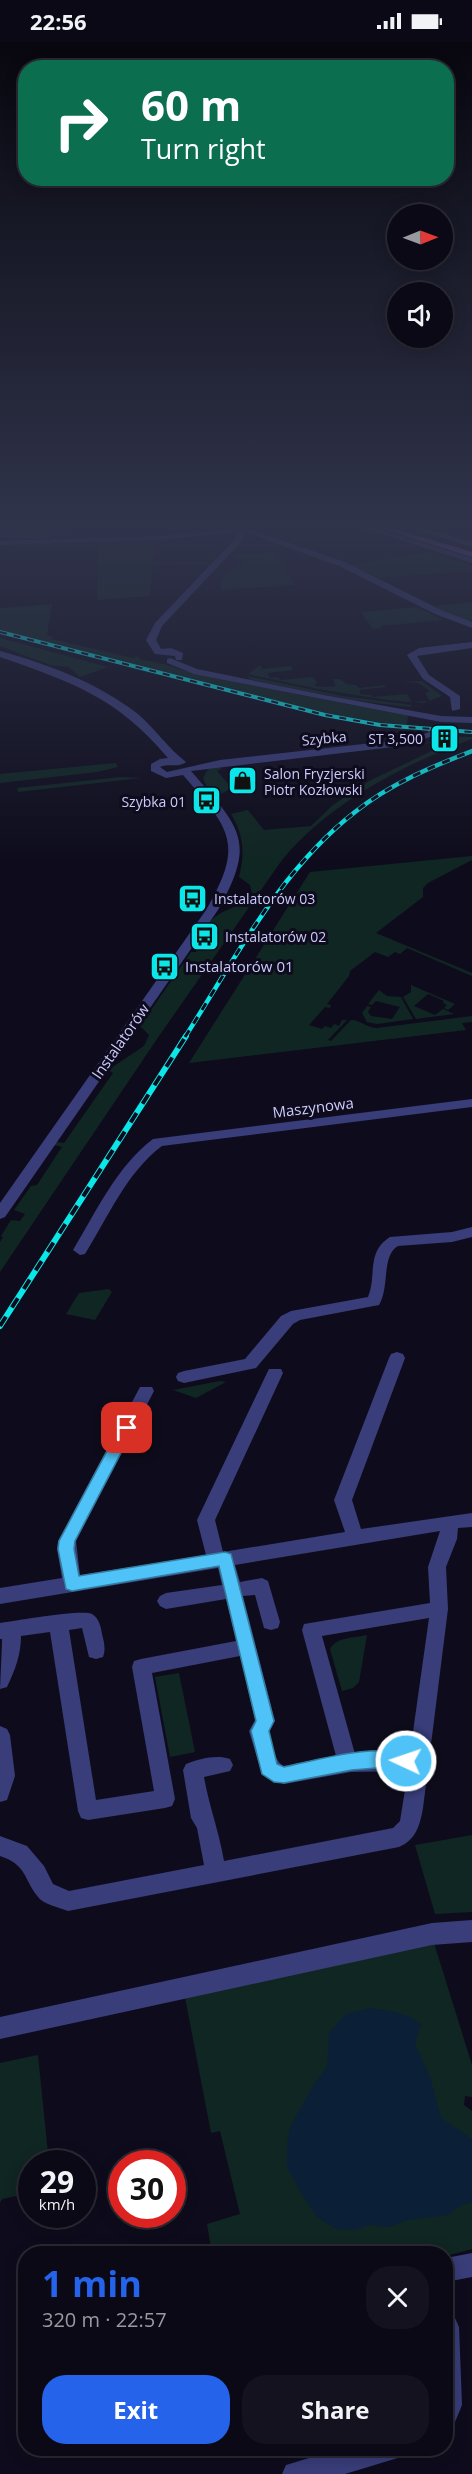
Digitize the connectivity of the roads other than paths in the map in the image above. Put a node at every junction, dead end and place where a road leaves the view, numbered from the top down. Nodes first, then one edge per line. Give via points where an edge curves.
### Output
1 (152, 637) edge
2 (472, 645) edge
3 (163, 651) junction
4 (0, 654) edge
5 (174, 660) junction
6 (442, 717) junction
7 (472, 718) edge
8 (162, 744) junction
9 (161, 762) junction
10 (182, 766) junction
11 (173, 775) junction
12 (201, 788) junction
13 (472, 1103) edge
14 (0, 1214) edge
15 (472, 1232) edge
16 (80, 1250) dead end
17 (396, 1358) dead end
18 (275, 1373) dead end
19 (184, 1377) dead end
20 (146, 1391) dead end
21 (472, 1520) edge
22 (450, 1522) junction
23 (355, 1537) junction
24 (220, 1560) junction
25 (72, 1584) junction
26 (233, 1591) junction
27 (0, 1596) edge
28 (166, 1601) dead end
29 (439, 1609) junction
30 (58, 1622) junction
31 (271, 1622) dead end
32 (5, 1630) edge
33 (246, 1647) junction
34 (96, 1651) dead end
35 (0, 1681) edge
36 (0, 1735) edge
37 (346, 1762) junction
38 (419, 1763) junction
39 (223, 1765) dead end
40 (0, 1793) edge
41 (0, 1846) edge
42 (215, 1871) junction
43 (472, 1931) edge
44 (0, 2028) edge
45 (472, 2265) edge
46 (453, 2269) edge
47 (362, 2456) edge
48 (295, 2474) edge

1 - 3 street via 152,644
2 - 6 street via 411,655 426,677 444,690 448,699
3 - 5 street via 178,653
3 - 5 street via 155,658
4 - 8 street via 103,693 133,714
5 - 6 street via 190,670 301,694
6 - 7 street, Szybka
6 - 10 street, Szybka via 409,742
8 - 9 street
8 - 10 street
9 - 10 street
9 - 11 street via 155,766 156,771
10 - 11 street
10 - 12 street
11 - 12 street
12 - 14 street, Instalatorów via 229,824 235,843 228,884
13 - 16 street, Maszynowa via 158,1142 129,1173
15 - 19 street via 388,1244 381,1252 374,1300 296,1315 287,1320 250,1364
17 - 23 street via 343,1500
18 - 24 street via 206,1520
20 - 25 street via 67,1541
21 - 22 street
22 - 23 street
22 - 29 street via 437,1567
23 - 24 street
24 - 25 street
24 - 26 street
25 - 27 street
26 - 28 street
26 - 31 street via 261,1586
26 - 33 street
29 - 37 street via 311,1630
29 - 38 street
30 - 32 street
30 - 33 street via 88,1811 165,1799 141,1666
30 - 34 street via 87,1620
32 - 35 street via 13,1645
33 - 37 street via 265,1721 260,1731 269,1768 284,1775
36 - 40 street via 5,1776
37 - 38 street
38 - 42 street via 409,1826 399,1837
39 - 42 street via 193,1770
41 - 42 street via 20,1853 46,1891 68,1901
43 - 44 street via 432,1934
45 - 46 street
47 - 48 street

